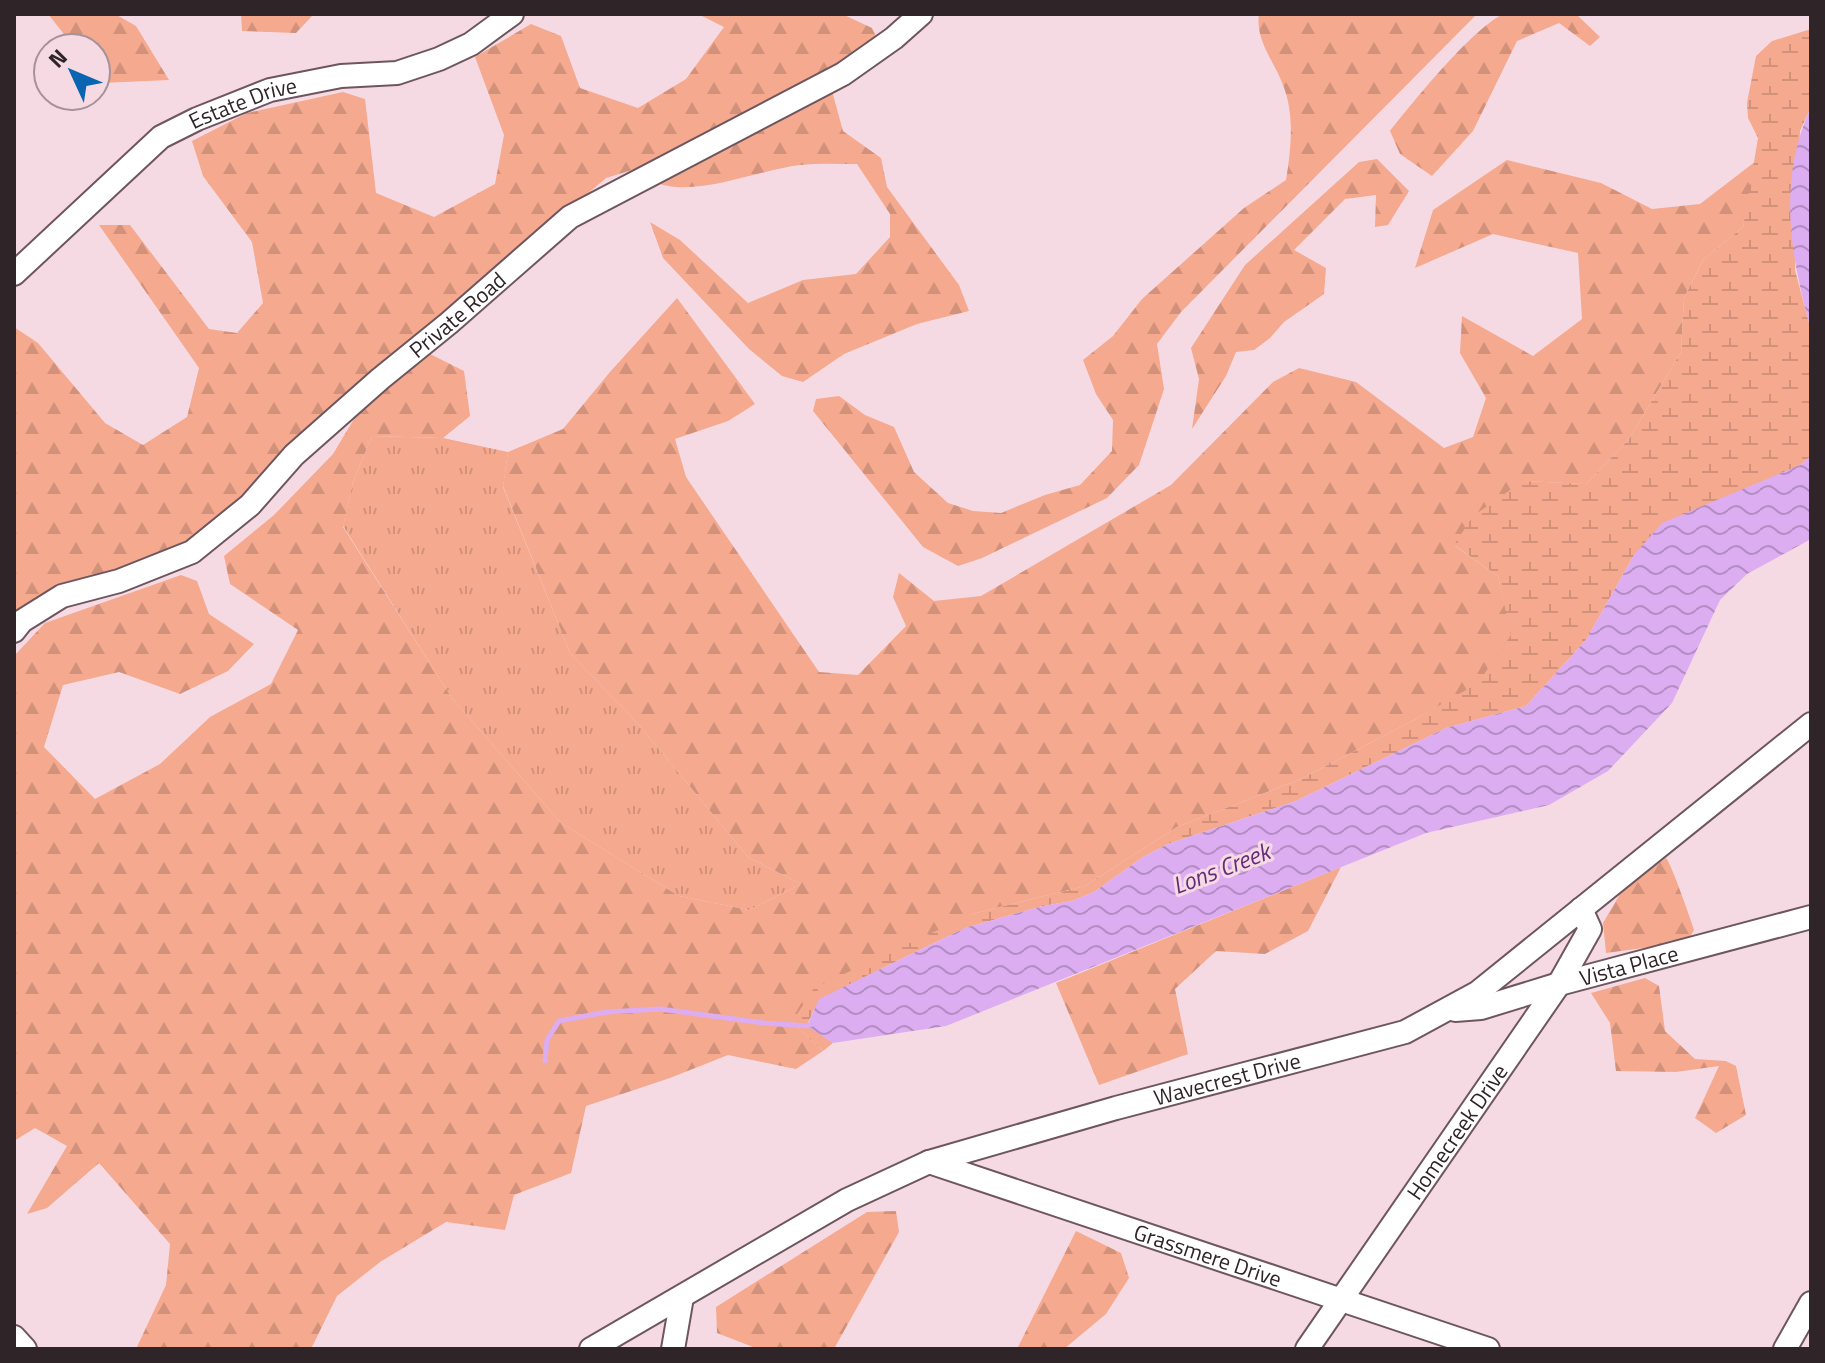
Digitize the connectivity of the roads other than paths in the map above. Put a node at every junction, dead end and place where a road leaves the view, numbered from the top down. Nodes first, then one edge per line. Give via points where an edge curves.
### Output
1 (512, 14) edge
2 (921, 14) edge
3 (14, 274) edge
4 (14, 631) edge
5 (1811, 724) edge
6 (1581, 909) junction
7 (1811, 917) edge
8 (1559, 984) junction
9 (1446, 1010) junction
10 (929, 1162) junction
11 (682, 1297) junction
12 (1340, 1301) junction
13 (1811, 1303) edge
14 (14, 1337) edge
15 (25, 1349) edge
16 (591, 1349) edge
17 (673, 1349) edge
18 (1307, 1349) edge
19 (1488, 1349) edge
20 (1785, 1349) edge

1 - 3 street, Estate Drive via 471,44 439,59 397,73 341,76 270,90 161,137
2 - 4 street, Private Road via 843,74 570,217 369,388 294,455 250,505 192,552 119,581 62,596
5 - 6 street, Wavecrest Drive
6 - 8 street, Homecreek Drive via 1590,929
6 - 9 street, Wavecrest Drive via 1477,993
7 - 8 street, Vista Place
8 - 9 street, Vista Place via 1481,1008
8 - 12 street, Homecreek Drive
9 - 10 street, Wavecrest Drive via 1405,1032
10 - 11 street, Wavecrest Drive via 847,1200
10 - 12 street, Grassmere Drive
11 - 16 street, Wavecrest Drive
11 - 17 street
12 - 18 street, Homecreek Drive
12 - 19 street, Grassmere Drive
13 - 20 street
14 - 15 street

